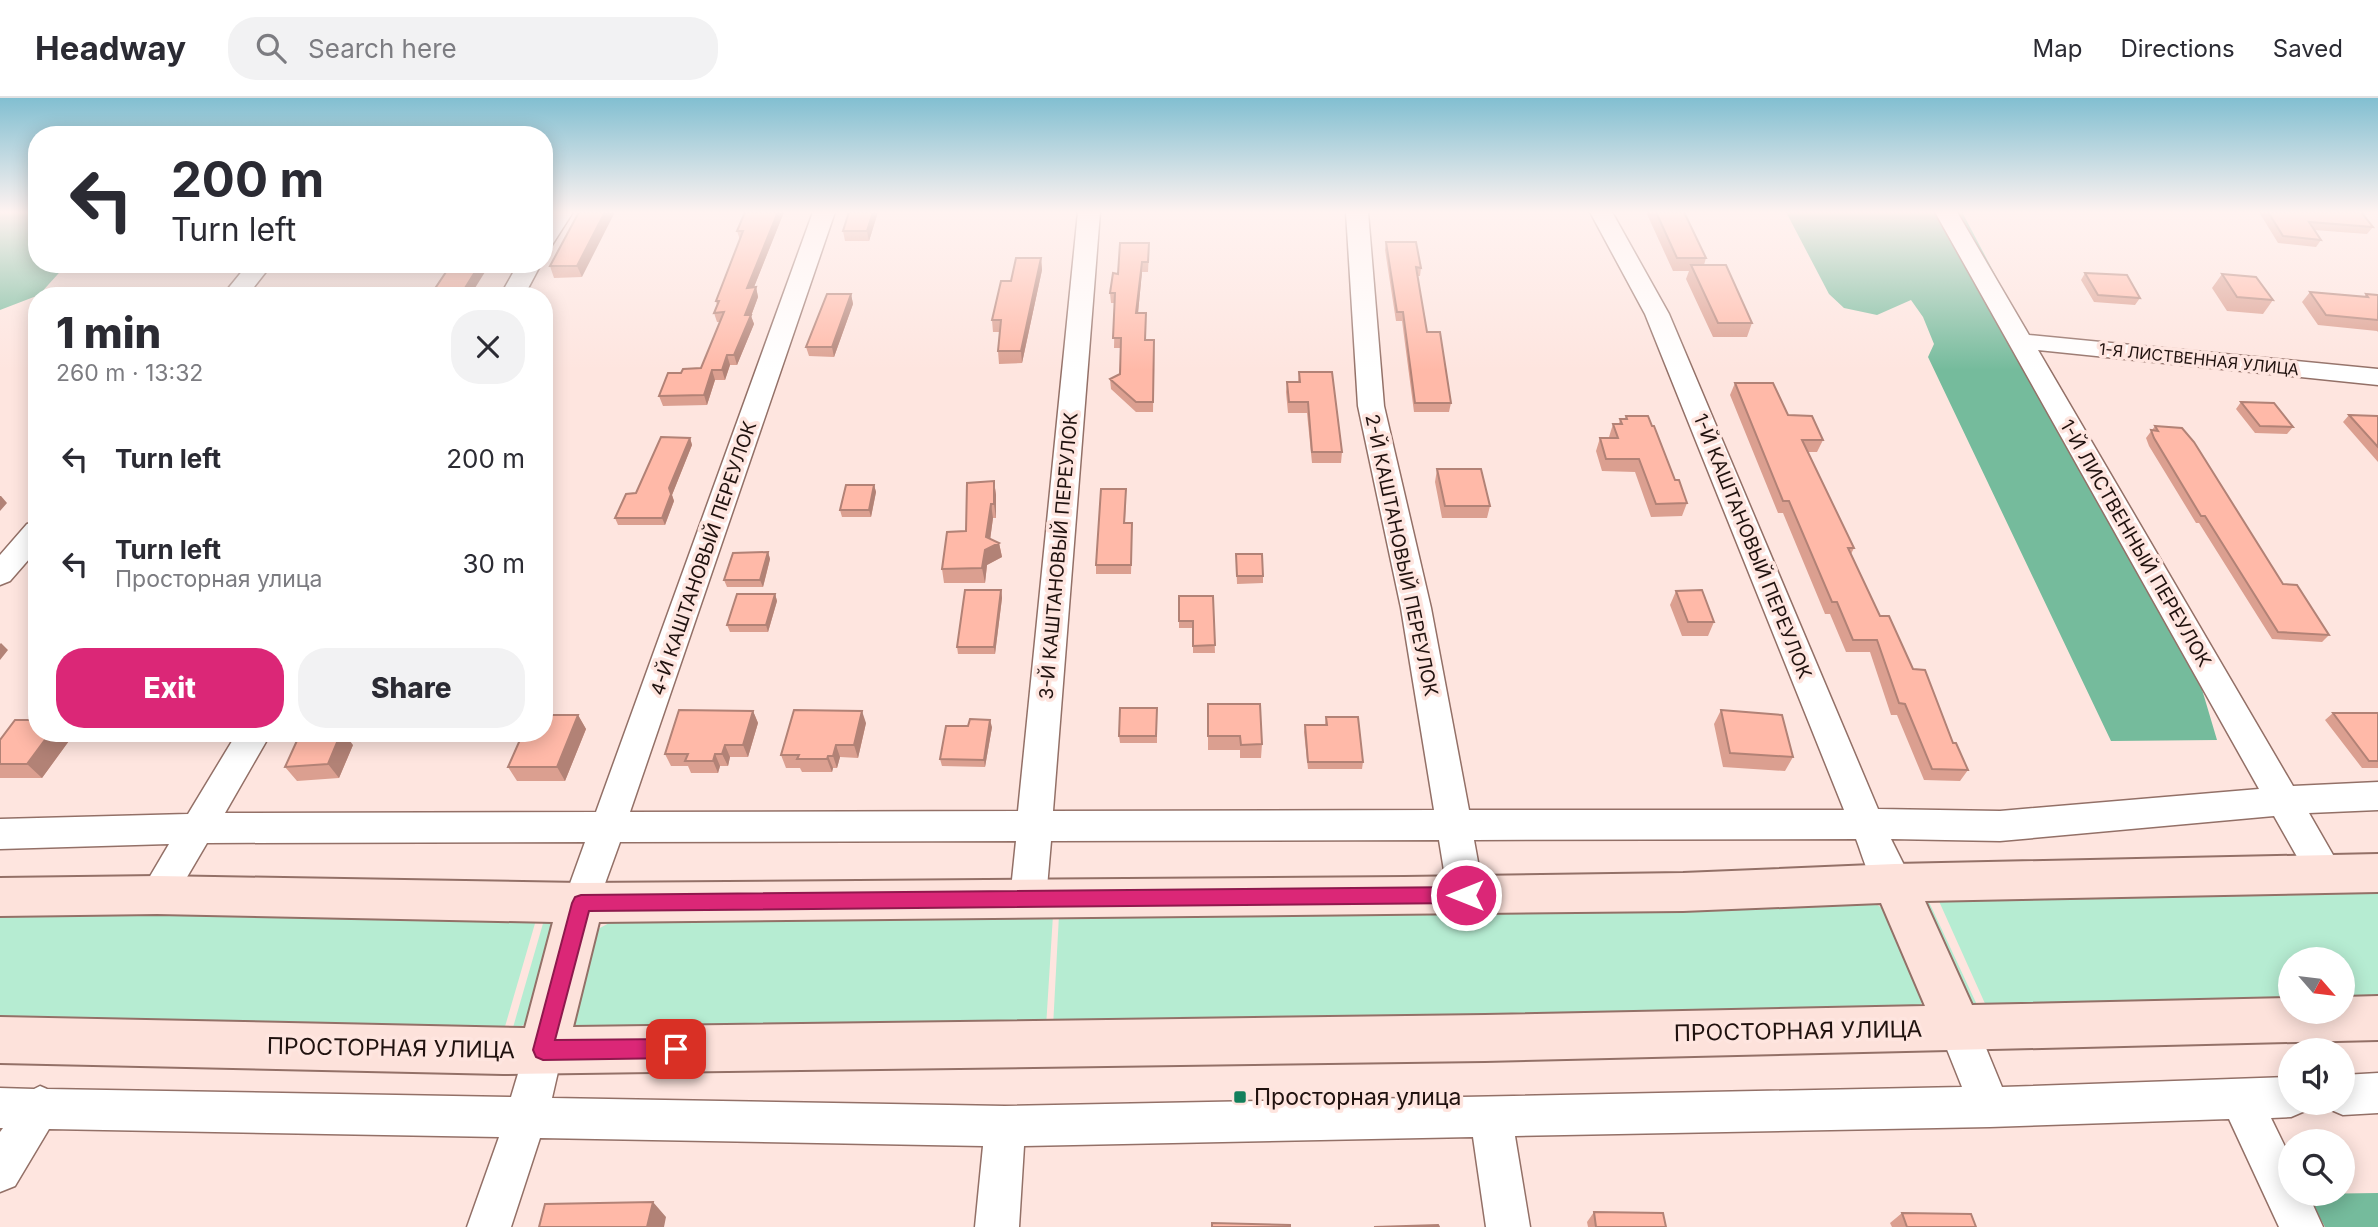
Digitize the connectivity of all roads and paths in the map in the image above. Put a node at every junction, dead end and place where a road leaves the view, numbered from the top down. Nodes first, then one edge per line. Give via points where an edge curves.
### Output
1 (805, 265) edge
2 (1084, 265) edge
3 (1361, 265) edge
4 (1630, 265) edge
5 (1976, 265) edge
6 (253, 273) edge
7 (242, 287) edge
8 (2019, 341) junction
9 (2378, 377) edge
10 (28, 541) edge
11 (0, 574) edge
12 (250, 742) edge
13 (2378, 796) edge
14 (2284, 800) junction
15 (608, 826) junction
16 (1034, 826) junction
17 (1454, 826) junction
18 (1868, 826) junction
19 (198, 828) junction
20 (0, 834) edge
21 (2378, 873) edge
22 (2326, 874) junction
23 (1895, 883) junction
24 (157, 895) junction
25 (1466, 895) junction
26 (0, 897) edge
27 (1028, 899) junction
28 (581, 903) junction
29 (2378, 1018) edge
30 (1958, 1027) junction
31 (0, 1040) edge
32 (543, 1050) junction
33 (2378, 1093) edge
34 (2355, 1094) edge
35 (2278, 1098) edge
36 (2241, 1100) junction
37 (20, 1107) edge
38 (1990, 1107) junction
39 (527, 1116) junction
40 (1491, 1118) junction
41 (1005, 1126) junction
42 (0, 1171) edge
43 (489, 1227) edge
44 (997, 1227) edge
45 (1508, 1227) edge
46 (2301, 1227) edge

1 - 15 street, 4-Й КАШТАНОВЫЙ ПЕРЕУЛОК
2 - 16 street, 3-Й КАШТАНОВЫЙ ПЕРЕУЛОК
3 - 17 street, 2-Й КАШТАНОВЫЙ ПЕРЕУЛОК via 1371,406 1416,608
4 - 18 street, 1-Й КАШТАНОВЫЙ ПЕРЕУЛОК via 1657,314
5 - 8 street, 1-Й ЛИСТВЕННЫЙ ПЕРЕУЛОК
6 - 7 street
8 - 9 street, 1-Я ЛИСТВЕННАЯ УЛИЦА
8 - 14 street, 1-Й ЛИСТВЕННЫЙ ПЕРЕУЛОК
10 - 11 street
12 - 19 street
13 - 14 street
14 - 18 street via 2051,823
14 - 22 street, 1-Й ЛИСТВЕННЫЙ ПЕРЕУЛОК
15 - 16 street
15 - 19 street
15 - 28 street, 4-Й КАШТАНОВЫЙ ПЕРЕУЛОК
16 - 17 street
16 - 27 street, 3-Й КАШТАНОВЫЙ ПЕРЕУЛОК
17 - 18 street
17 - 25 street, 2-Й КАШТАНОВЫЙ ПЕРЕУЛОК
18 - 23 street, 1-Й КАШТАНОВЫЙ ПЕРЕУЛОК
19 - 20 street
19 - 24 street
21 - 22 main road
22 - 23 main road
23 - 25 main road
23 - 30 main road
24 - 26 main road
24 - 28 main road
25 - 27 main road
27 - 28 main road
28 - 32 main road
29 - 30 main road, ПРОСТОРНАЯ УЛИЦА
30 - 32 main road, ПРОСТОРНАЯ УЛИЦА via 1103,1045
30 - 38 street
31 - 32 main road, ПРОСТОРНАЯ УЛИЦА
32 - 39 street
33 - 34 street
35 - 36 street
36 - 38 street
36 - 46 street
37 - 39 street
37 - 42 street
38 - 40 street
39 - 41 street
39 - 43 street
40 - 41 street
40 - 45 street
41 - 44 street

